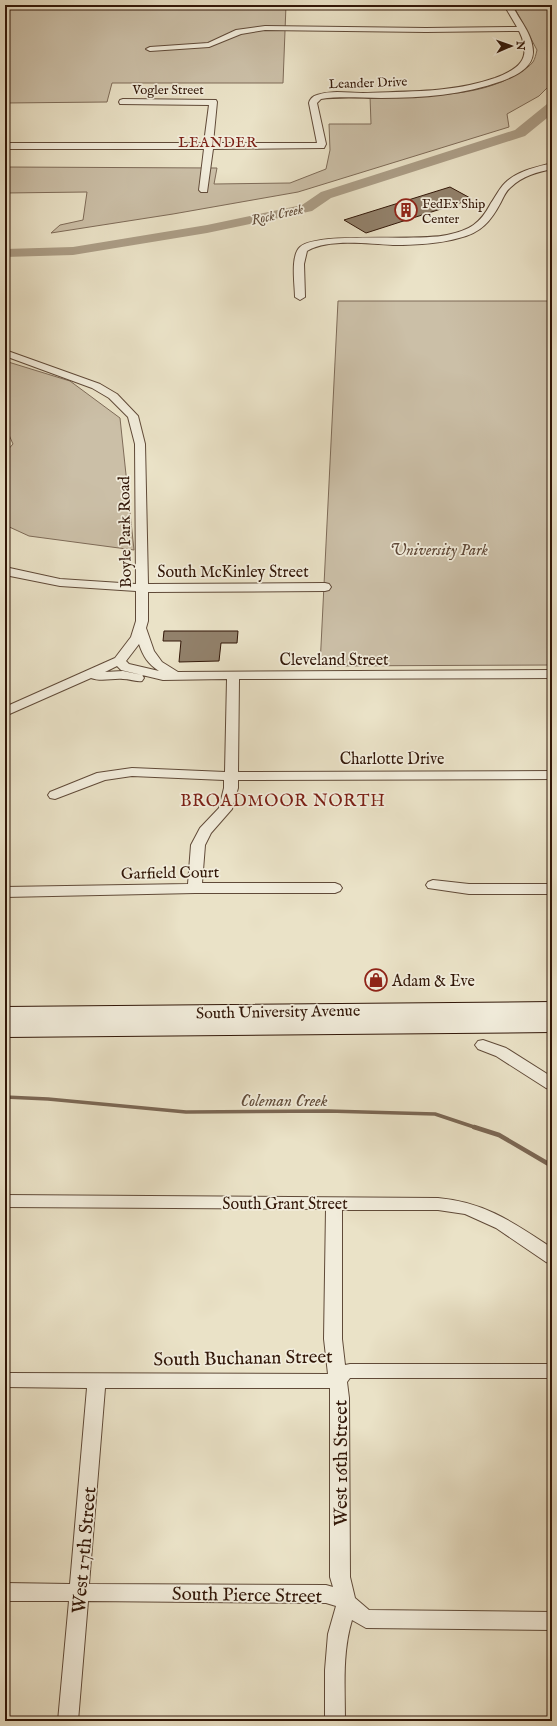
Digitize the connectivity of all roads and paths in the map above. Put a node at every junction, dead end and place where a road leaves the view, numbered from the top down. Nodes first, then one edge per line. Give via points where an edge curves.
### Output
1 (508, 5) edge
2 (522, 29) junction
3 (150, 49) dead end
4 (123, 102) dead end
5 (5, 146) edge
6 (210, 146) junction
7 (552, 166) edge
8 (204, 190) dead end
9 (300, 297) dead end
10 (5, 352) edge
11 (5, 571) edge
12 (325, 587) dead end
13 (142, 588) junction
14 (141, 630) junction
15 (119, 661) junction
16 (552, 674) edge
17 (163, 676) junction
18 (178, 676) junction
19 (233, 677) junction
20 (80, 678) junction
21 (5, 712) edge
22 (552, 775) edge
23 (231, 776) junction
24 (55, 795) dead end
25 (433, 885) dead end
26 (196, 888) junction
27 (335, 888) dead end
28 (552, 889) edge
29 (5, 892) edge
30 (552, 1009) edge
31 (5, 1014) edge
32 (552, 1024) edge
33 (5, 1029) edge
34 (483, 1045) dead end
35 (552, 1084) edge
36 (5, 1201) edge
37 (334, 1203) junction
38 (552, 1257) edge
39 (552, 1371) edge
40 (5, 1380) edge
41 (97, 1380) junction
42 (338, 1381) junction
43 (5, 1592) edge
44 (79, 1592) junction
45 (347, 1603) junction
46 (552, 1621) edge
47 (68, 1721) edge
48 (335, 1721) edge

1 - 2 street, Leander Drive
2 - 3 street via 265,28 239,32 203,46
2 - 6 street, Leander Drive via 528,44 528,58 513,74 498,80 470,89 449,92 318,98 313,103 321,146
4 - 6 street, Vogler Street via 213,102
5 - 6 street, Leander Drive
6 - 8 street
7 - 9 street via 528,172 508,185 501,193 487,221 465,234 436,240 311,245 301,251 299,258
10 - 13 street, Boyle Park Road via 96,386 113,396 133,416 140,444
11 - 13 street, South McKinley Street via 79,586
12 - 13 street, South McKinley Street
13 - 14 street, Boyle Park Road
14 - 15 street, Boyle Park Road
14 - 18 street via 150,658 158,666
15 - 17 street, Cleveland Street via 125,666
15 - 20 street, Boyle Park Road
16 - 19 street, Cleveland Street
17 - 18 street, Cleveland Street
17 - 20 street via 146,679 123,675
18 - 19 street, Cleveland Street
19 - 23 street
20 - 21 street, Boyle Park Road
22 - 23 street, Charlotte Drive
23 - 24 street, Charlotte Drive via 126,773 102,776
23 - 26 street via 231,788 225,809 205,831 198,845
25 - 28 street via 469,889
26 - 27 street, Garfield Court
26 - 29 street, Garfield Court
30 - 31 main road, South University Avenue
32 - 33 main road, South University Avenue
34 - 35 street via 504,1047
36 - 37 street, South Grant Street
37 - 38 street, South Grant Street via 438,1204 469,1209 502,1224
37 - 42 street, West 16th Street via 333,1339
39 - 42 street, South Buchanan Street via 350,1371 344,1373
40 - 41 street, South Buchanan Street
41 - 42 street, South Buchanan Street
41 - 44 street, West 17th Street
42 - 45 street, West 16th Street via 340,1577
43 - 44 street, South Pierce Street
44 - 45 street, South Pierce Street via 326,1594
44 - 47 street, West 17th Street
45 - 46 street, South Pierce Street via 360,1616 374,1619
45 - 48 street via 338,1634

